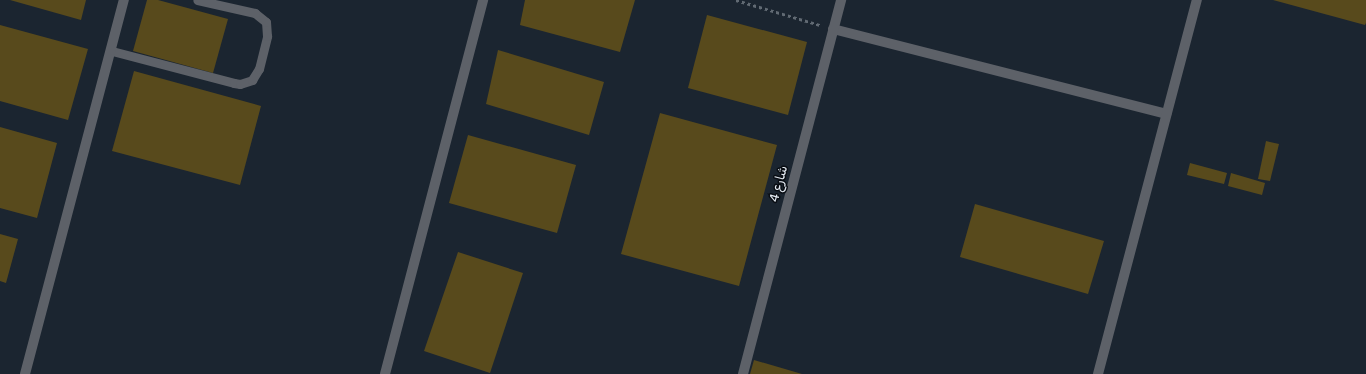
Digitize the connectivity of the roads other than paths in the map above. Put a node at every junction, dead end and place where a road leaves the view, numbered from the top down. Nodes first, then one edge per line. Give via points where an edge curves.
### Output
1 (124, 0) edge
2 (197, 0) edge
3 (483, 0) edge
4 (841, 0) edge
5 (1197, 0) edge
6 (833, 29) junction
7 (112, 51) junction
8 (1166, 114) junction
9 (25, 374) edge
10 (385, 374) edge
11 (743, 374) edge
12 (1098, 374) edge

1 - 7 street
2 - 7 lane via 255,13 266,22 268,32 260,63 252,80 234,83
3 - 10 street
4 - 6 street, شارع 4
5 - 8 street
6 - 8 street
6 - 11 street, شارع 4
7 - 9 street
8 - 12 street

